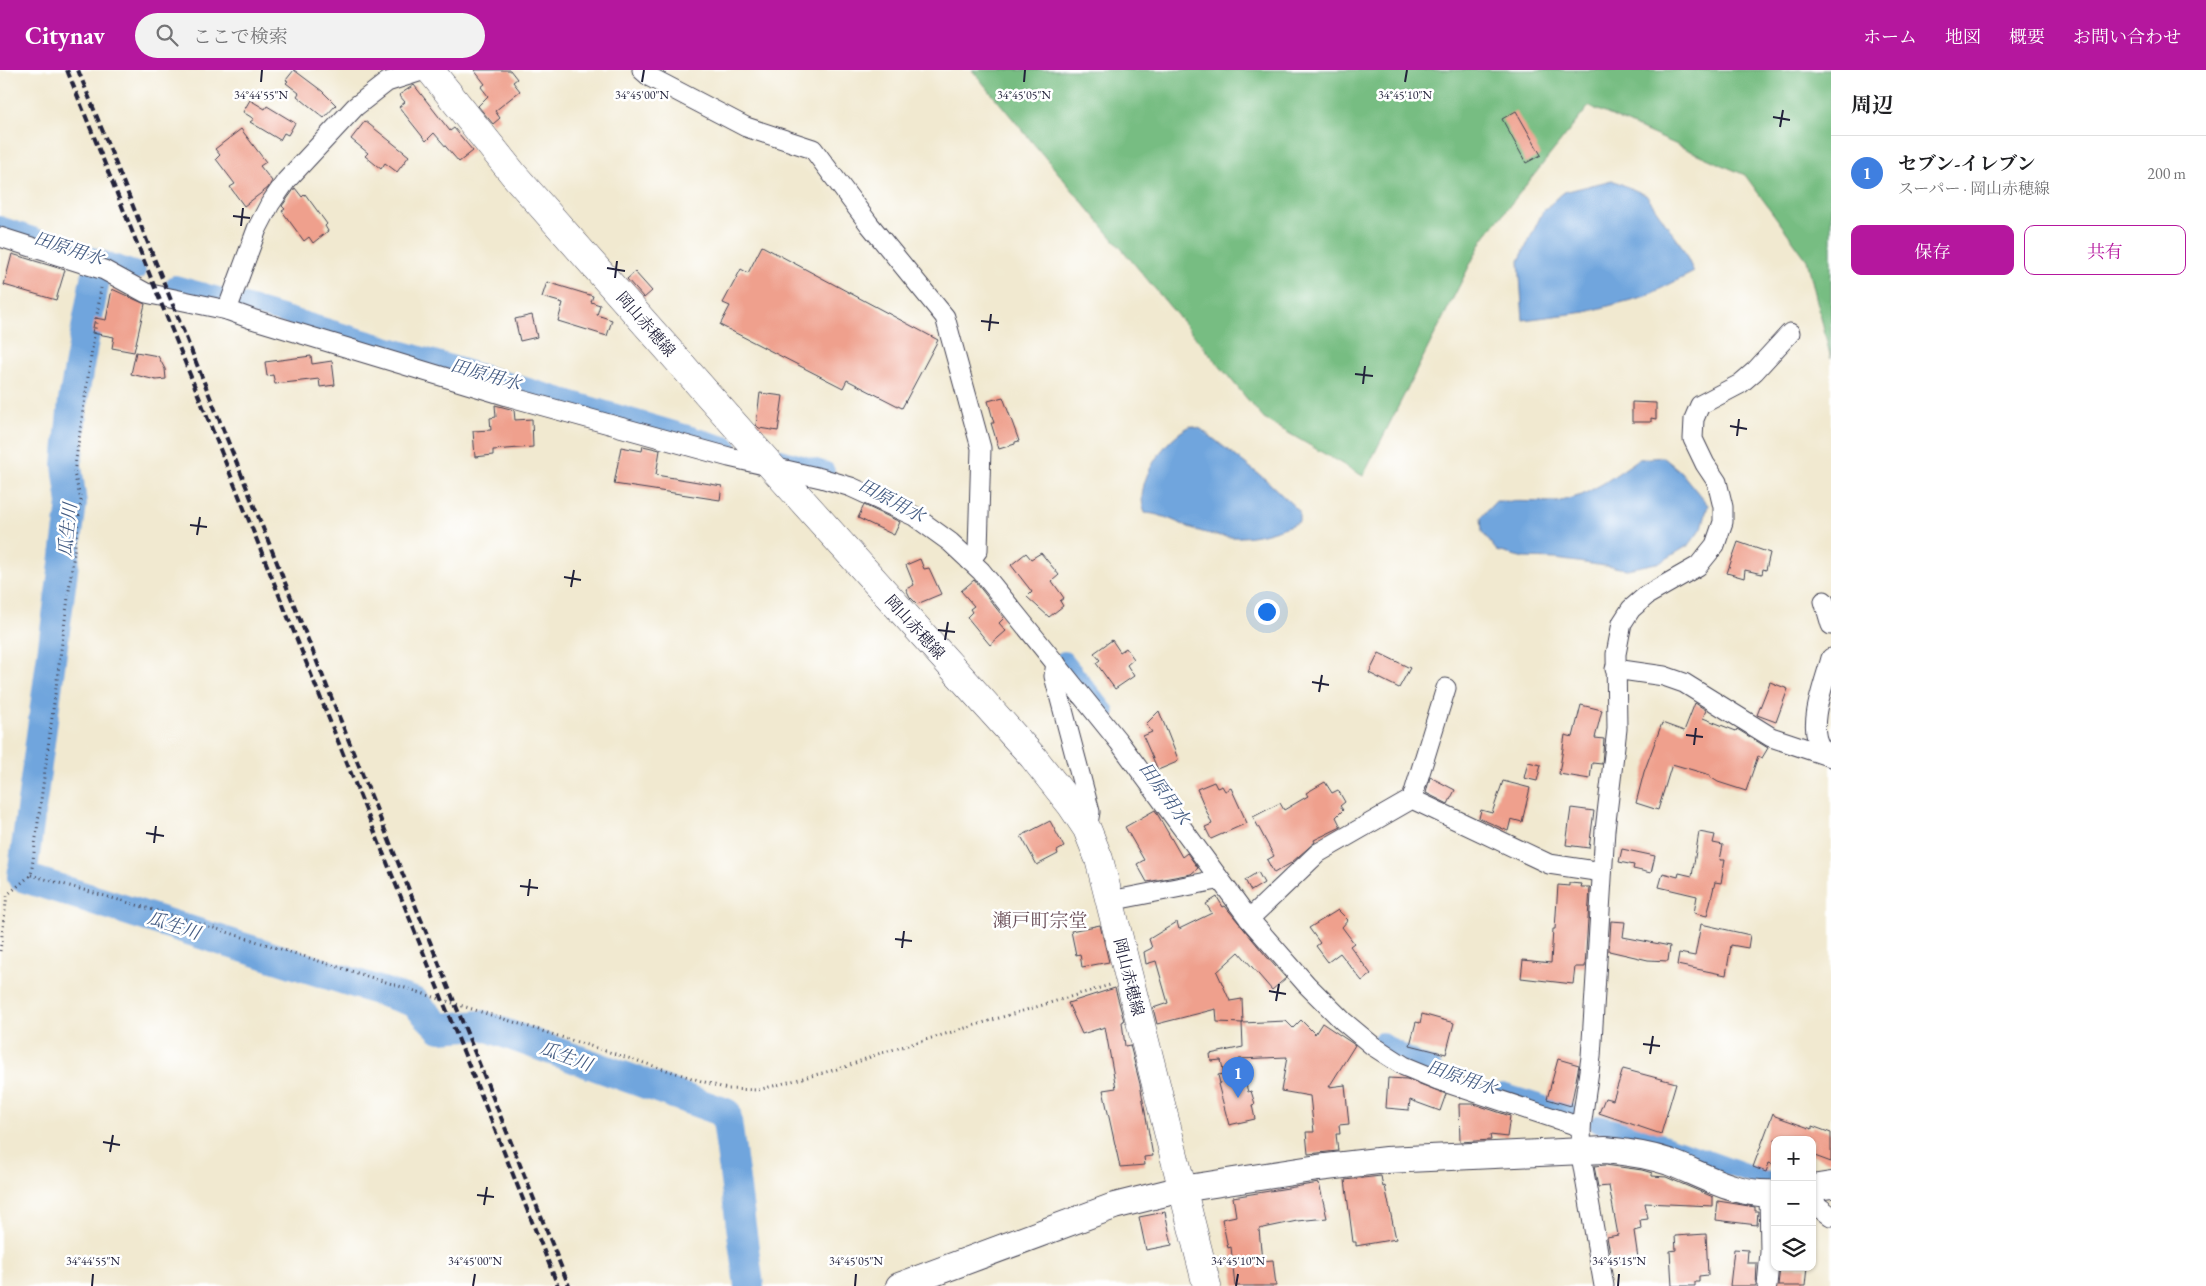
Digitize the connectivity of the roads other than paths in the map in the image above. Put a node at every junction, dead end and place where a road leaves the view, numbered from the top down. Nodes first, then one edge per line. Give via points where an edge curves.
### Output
1 (425, 70) edge
2 (430, 70) edge
3 (642, 70) edge
4 (0, 237) edge
5 (227, 310) junction
6 (1790, 333) dead end
7 (772, 467) junction
8 (974, 556) junction
9 (1824, 601) dead end
10 (1831, 625) edge
11 (1831, 658) edge
12 (1056, 663) junction
13 (1615, 669) junction
14 (1446, 688) dead end
15 (1831, 756) edge
16 (1412, 799) junction
17 (1087, 829) junction
18 (1602, 872) junction
19 (1218, 877) junction
20 (1110, 901) junction
21 (1253, 915) junction
22 (1581, 1138) junction
23 (1831, 1184) edge
24 (1816, 1187) edge
25 (1182, 1189) junction
26 (1771, 1193) edge
27 (1816, 1205) edge
28 (1831, 1216) edge
29 (1771, 1222) edge
30 (899, 1286) edge
31 (1207, 1286) edge
32 (1604, 1286) edge
33 (1767, 1286) edge

1 - 5 street via 387,82 355,106 286,181 257,229
2 - 7 main road, 岡山赤穂線 via 514,175
3 - 8 street via 746,127 813,149 944,317 982,448
4 - 5 street via 104,270 146,293
5 - 7 street via 507,396
6 - 13 street via 1740,384 1700,405 1694,419 1693,439 1716,482 1724,507 1723,522 1715,545 1698,566 1646,595 1631,609 1622,623
7 - 8 street via 851,487 914,516
7 - 17 main road, 岡山赤穂線 via 1033,757
8 - 12 street via 981,571
9 - 10 street
11 - 15 street via 1816,713 1816,732 1822,748
12 - 17 street via 1054,676 1090,812
12 - 19 street via 1120,742
13 - 15 street via 1664,676 1684,683 1771,737
13 - 18 street via 1617,729
14 - 16 street
16 - 18 street via 1549,864
16 - 21 street via 1318,853
17 - 20 main road, 岡山赤穂線 via 1100,859
18 - 22 street via 1591,1057
19 - 20 street via 1212,881
19 - 21 street
20 - 25 main road, 岡山赤穂線
21 - 22 street via 1307,986 1373,1046 1404,1066
22 - 25 street via 1318,1168
22 - 26 street via 1669,1162 1713,1182
22 - 32 street
23 - 24 street
25 - 30 street via 1114,1206
25 - 31 main road, 岡山赤穂線
27 - 28 street
29 - 33 street

